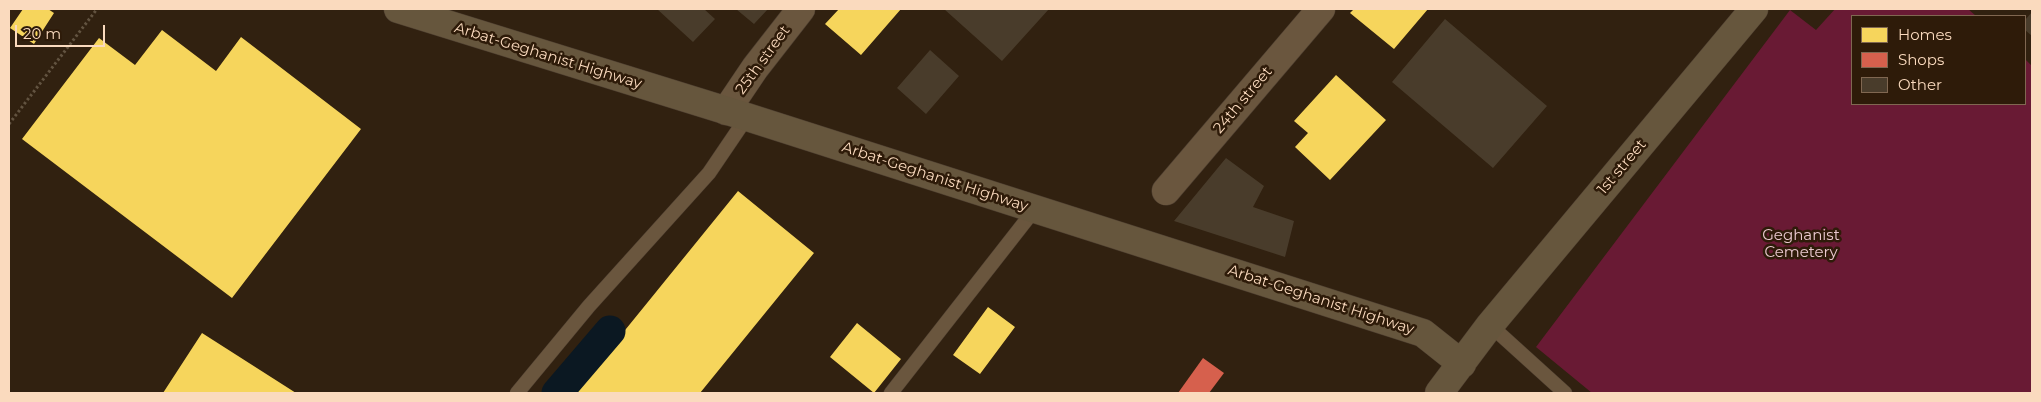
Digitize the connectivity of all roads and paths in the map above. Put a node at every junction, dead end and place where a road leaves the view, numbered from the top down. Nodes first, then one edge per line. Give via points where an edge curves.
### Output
1 (97, 9) edge
2 (398, 9) edge
3 (801, 9) edge
4 (1321, 9) edge
5 (1754, 9) edge
6 (737, 114) junction
7 (9, 124) edge
8 (1166, 191) dead end
9 (1035, 209) junction
10 (1490, 325) junction
11 (1462, 364) junction
12 (517, 393) edge
13 (891, 393) edge
14 (1439, 393) edge
15 (1565, 393) edge

1 - 7 path
2 - 6 main road, Arbat-Geghanist Highway
3 - 6 street, 25th street via 755,68
4 - 8 street, 24th street
5 - 10 main road, 1st street
6 - 9 main road, Arbat-Geghanist Highway
6 - 12 lane via 709,173 589,306
9 - 11 main road, Arbat-Geghanist Highway via 1424,333
9 - 13 lane
10 - 11 main road, 1st street
10 - 15 lane
11 - 14 main road, 1st street

